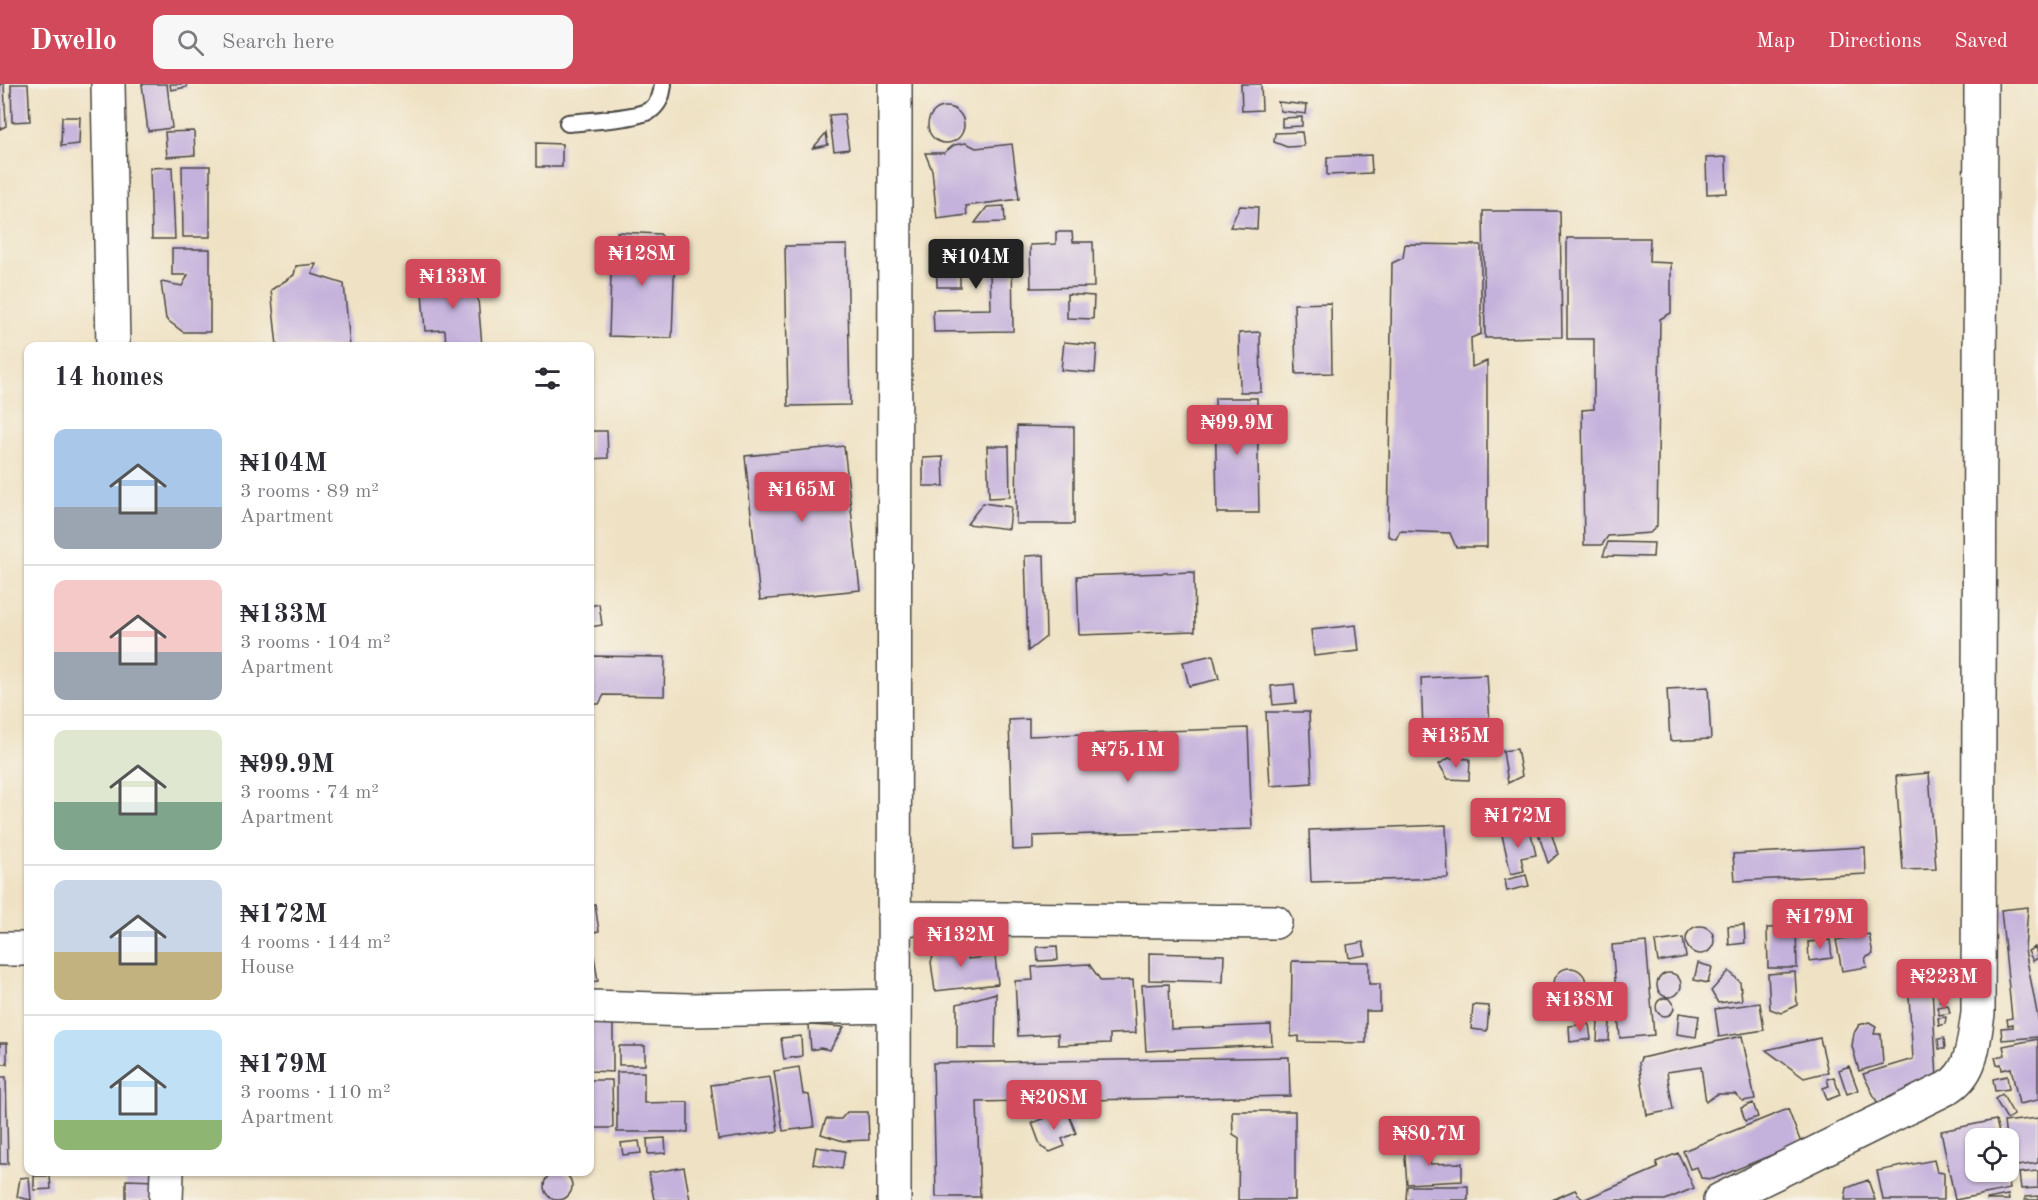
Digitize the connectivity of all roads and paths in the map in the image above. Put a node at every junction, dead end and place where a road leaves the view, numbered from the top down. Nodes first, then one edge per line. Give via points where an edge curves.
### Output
1 (108, 84) edge
2 (663, 84) edge
3 (895, 84) edge
4 (1981, 84) edge
5 (568, 123) dead end
6 (113, 342) edge
7 (894, 918) junction
8 (1275, 922) dead end
9 (0, 949) edge
10 (24, 949) edge
11 (894, 1006) junction
12 (594, 1008) edge
13 (167, 1176) edge
14 (166, 1200) edge
15 (894, 1200) edge
16 (1720, 1200) edge

1 - 6 street
2 - 5 lane via 663,95 652,109 640,115
3 - 7 street
4 - 16 street via 1978,1014 1970,1058 1963,1076 1947,1089
7 - 8 street
7 - 11 street
9 - 10 street
11 - 12 street
11 - 15 street
13 - 14 street

